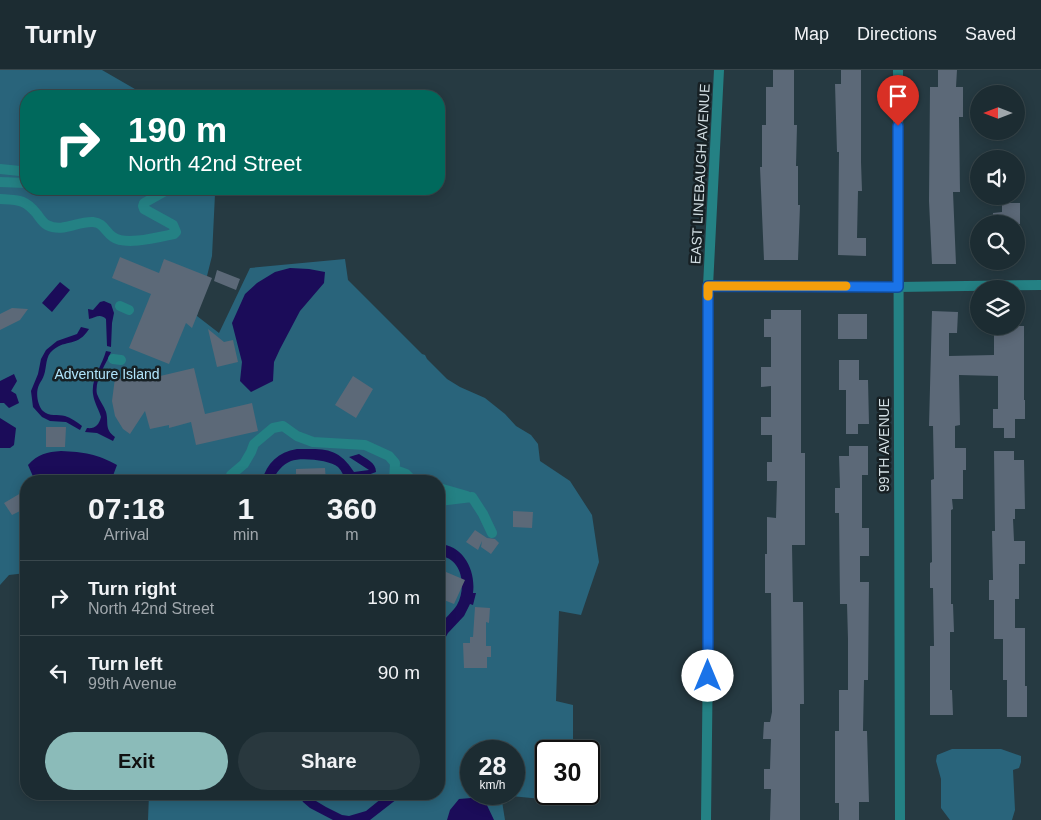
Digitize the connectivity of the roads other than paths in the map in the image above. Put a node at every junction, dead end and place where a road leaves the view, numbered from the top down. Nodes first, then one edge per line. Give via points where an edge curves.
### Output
1 (719, 70) edge
2 (898, 70) edge
3 (0, 169) edge
4 (20, 171) dead end
5 (0, 182) edge
6 (20, 183) edge
7 (158, 195) edge
8 (0, 199) edge
9 (1041, 285) edge
10 (708, 286) junction
11 (898, 287) junction
12 (395, 470) junction
13 (232, 475) edge
14 (395, 475) edge
15 (407, 475) edge
16 (445, 490) edge
17 (472, 497) junction
18 (445, 500) edge
19 (492, 533) dead end
20 (706, 820) edge
21 (900, 820) edge

1 - 10 street, EAST LINEBAUGH AVENUE
2 - 11 street, 99TH AVENUE
3 - 4 street
5 - 6 street
7 - 8 street via 142,206 173,226 176,232 138,241 115,239 103,225 93,222 62,228 48,226 25,202
9 - 11 street
10 - 11 street
10 - 20 street, EAST LINEBAUGH AVENUE
11 - 21 street, 99TH AVENUE
12 - 13 street via 393,460 364,445 313,442 283,426 273,428 254,444 244,464
12 - 14 street
12 - 15 street
16 - 17 street
17 - 18 street
17 - 19 street

